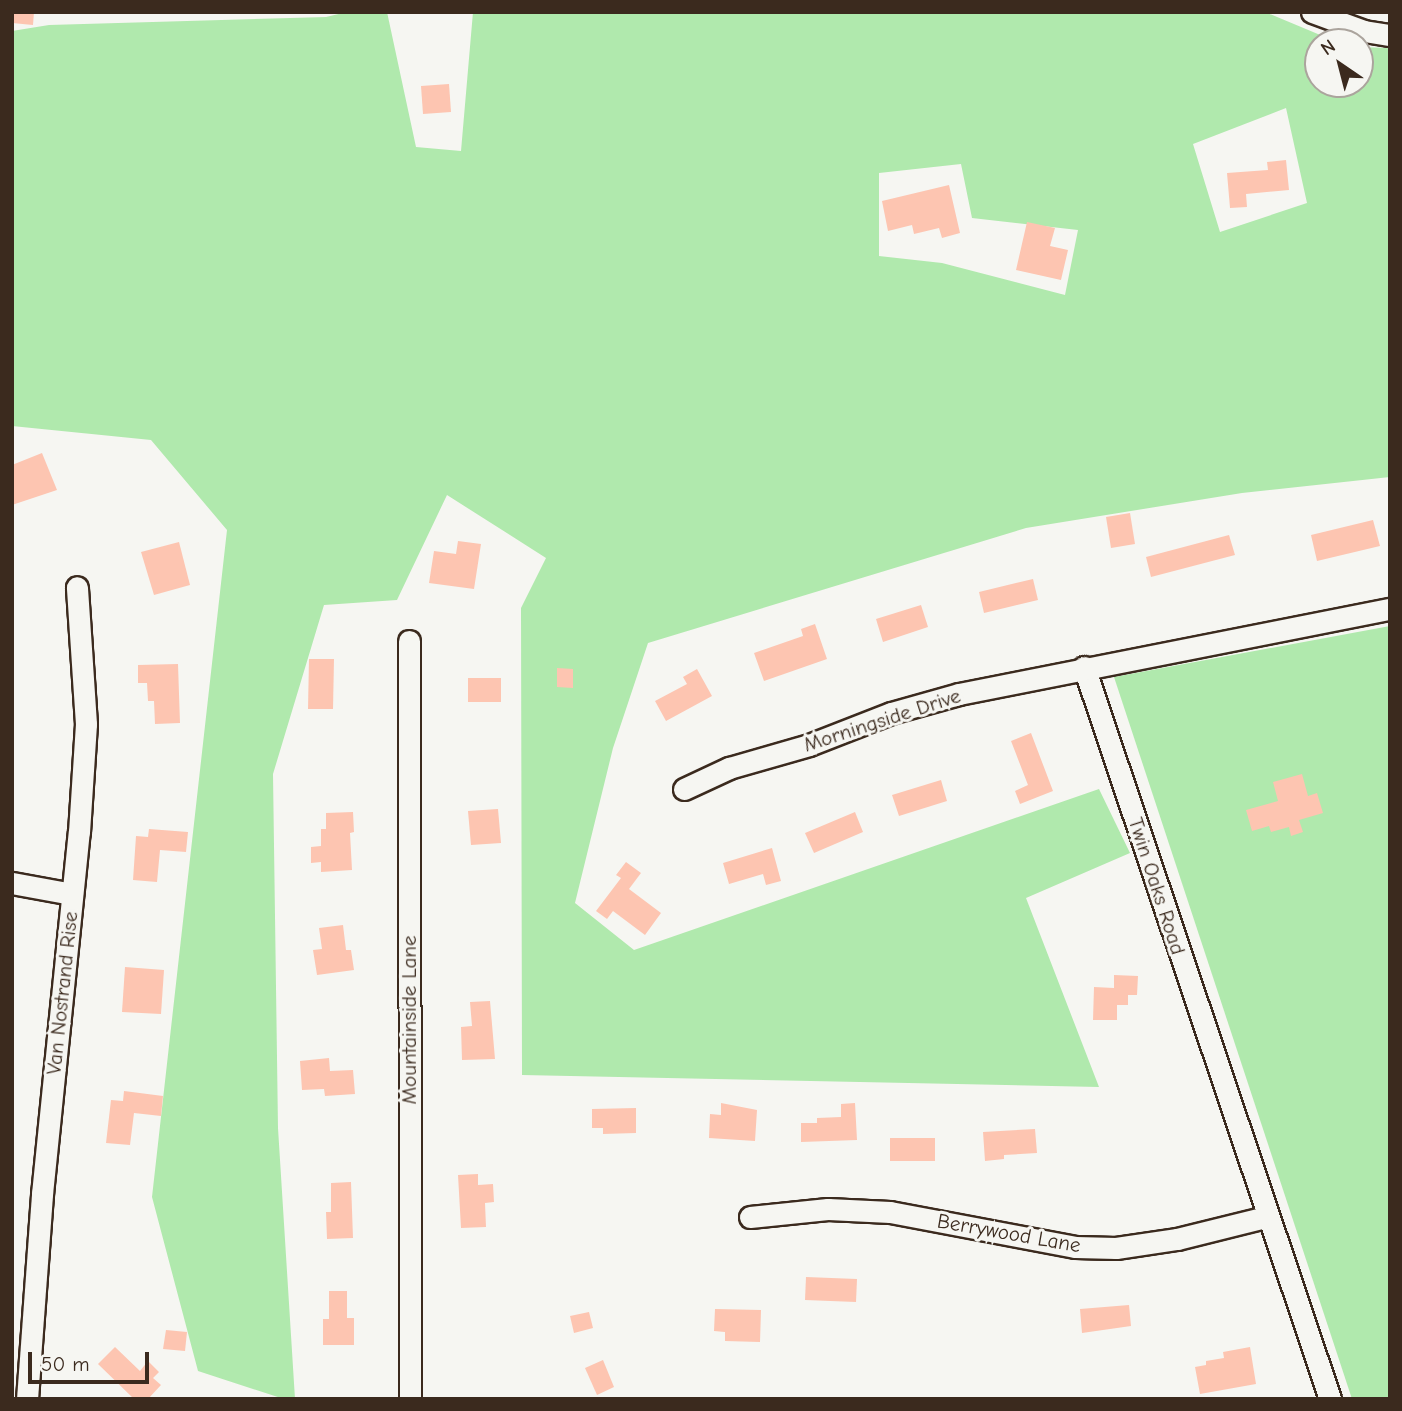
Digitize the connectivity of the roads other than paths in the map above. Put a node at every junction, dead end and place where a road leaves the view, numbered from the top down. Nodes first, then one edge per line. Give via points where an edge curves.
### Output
1 (1312, 12) edge
2 (1390, 35) edge
3 (77, 587) dead end
4 (1390, 609) edge
5 (408, 641) dead end
6 (1084, 667) junction
7 (684, 789) dead end
8 (12, 883) edge
9 (72, 894) junction
10 (750, 1217) dead end
11 (1266, 1217) junction
12 (27, 1399) edge
13 (410, 1399) edge
14 (1330, 1399) edge

1 - 2 street via 1364,31
3 - 9 street, Van Nostrand Rise via 86,724
4 - 6 street
5 - 13 street, Mountainside Lane
6 - 7 street, Morningside Drive via 891,713 809,745 729,768
6 - 11 street, Twin Oaks Road
8 - 9 street
9 - 12 street, Van Nostrand Rise
10 - 11 street, Berrywood Lane via 828,1209 890,1212 1075,1247 1116,1248 1177,1239
11 - 14 street, Twin Oaks Road

